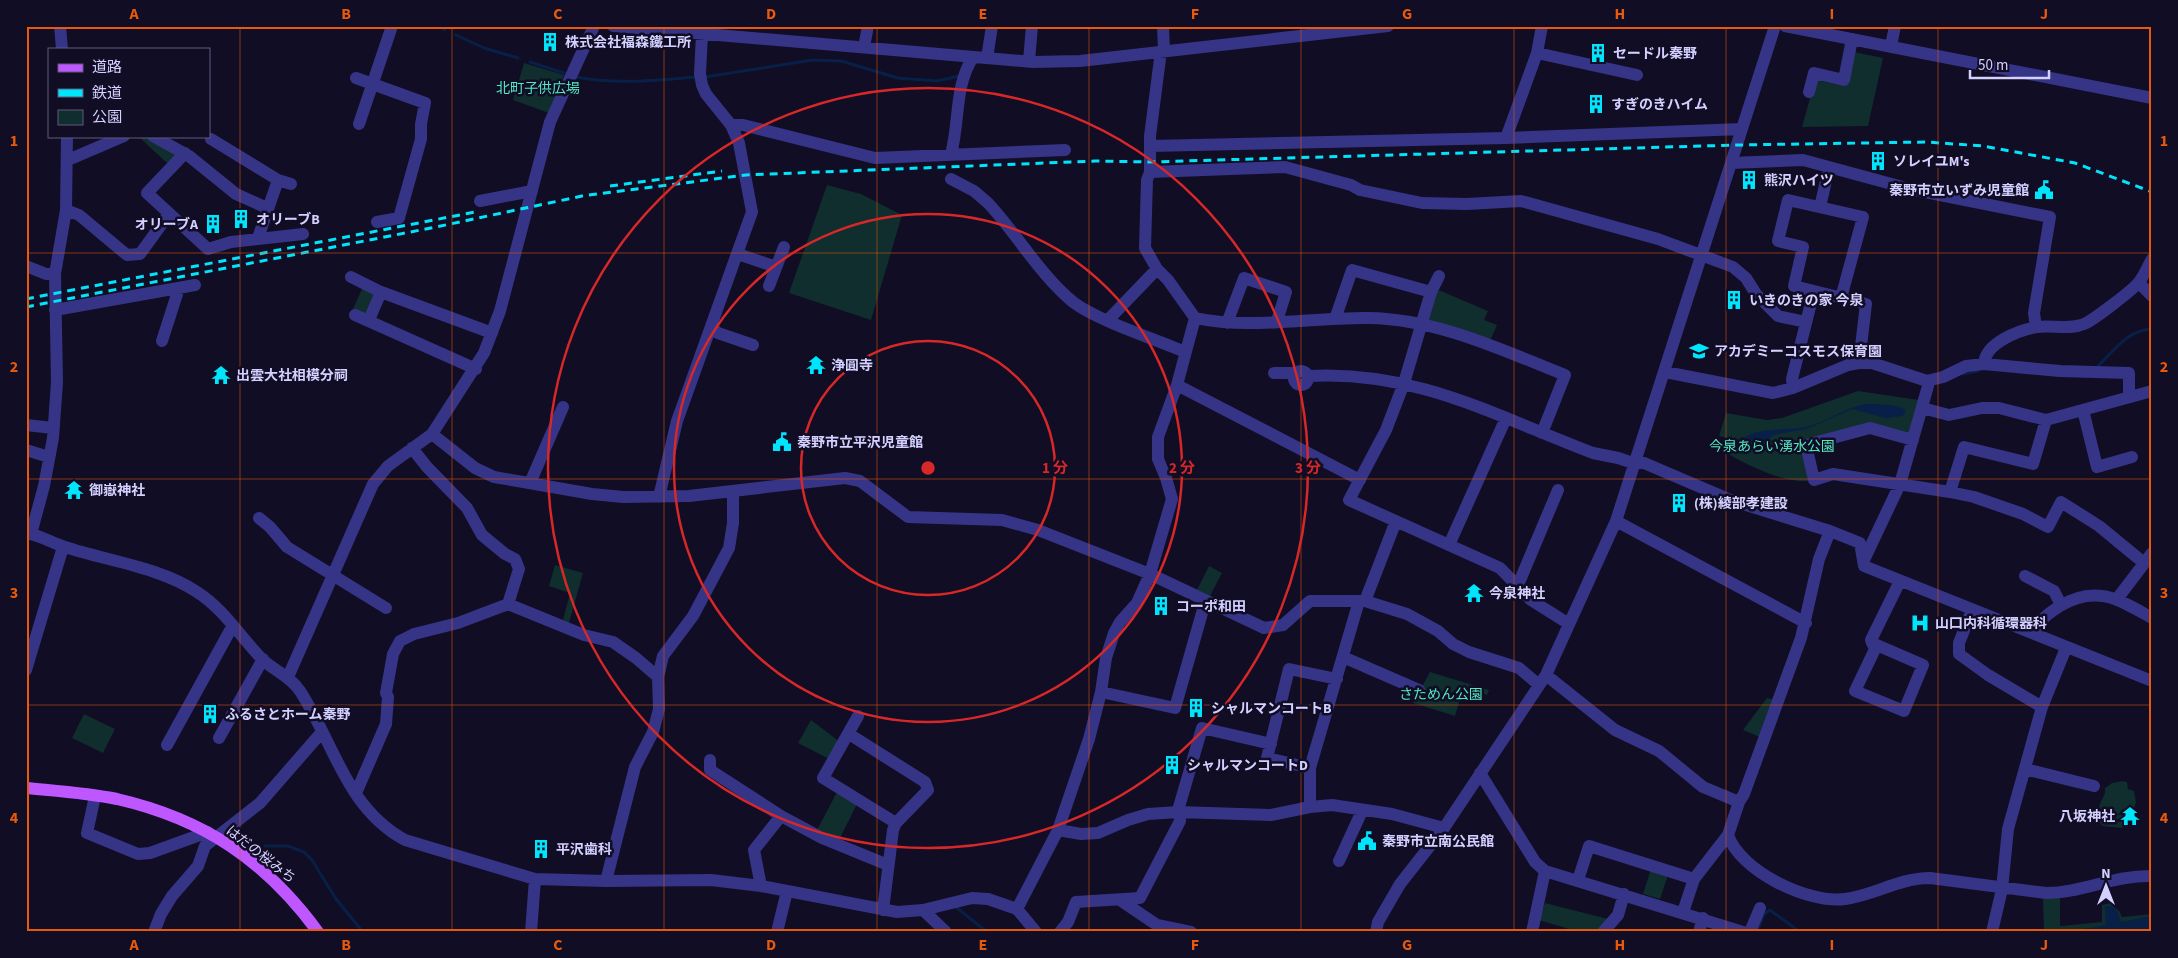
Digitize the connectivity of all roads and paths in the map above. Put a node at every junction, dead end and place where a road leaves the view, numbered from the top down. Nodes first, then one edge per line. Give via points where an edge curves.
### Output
1 (60, 26) edge
2 (392, 26) edge
3 (594, 26) edge
4 (613, 26) edge
5 (868, 26) edge
6 (992, 26) edge
7 (1032, 26) edge
8 (1163, 26) edge
9 (1388, 26) edge
10 (1542, 26) edge
11 (1774, 26) edge
12 (1785, 26) edge
13 (1895, 26) edge
14 (701, 30) edge
15 (1852, 39) junction
16 (1891, 46) junction
17 (864, 47) junction
18 (62, 48) edge
19 (1162, 51) junction
20 (1537, 52) junction
21 (973, 56) junction
22 (987, 58) junction
23 (1029, 61) junction
24 (1637, 75) dead end
25 (356, 78) dead end
26 (372, 84) junction
27 (1809, 92) dead end
28 (2152, 98) edge
29 (359, 124) dead end
30 (731, 126) junction
31 (1742, 129) junction
32 (67, 138) edge
33 (119, 138) edge
34 (157, 138) edge
35 (1506, 138) junction
36 (211, 139) dead end
37 (1150, 146) junction
38 (1065, 150) dead end
39 (185, 154) junction
40 (951, 154) junction
41 (68, 160) junction
42 (1731, 163) junction
43 (1829, 168) junction
44 (1150, 172) junction
45 (278, 180) junction
46 (951, 180) dead end
47 (291, 184) dead end
48 (532, 191) junction
49 (480, 201) dead end
50 (1820, 207) junction
51 (267, 208) junction
52 (66, 210) junction
53 (169, 214) junction
54 (377, 222) dead end
55 (304, 234) dead end
56 (258, 238) junction
57 (784, 247) dead end
58 (738, 254) junction
59 (1702, 255) junction
60 (2152, 259) edge
61 (26, 266) edge
62 (776, 267) junction
63 (1157, 269) junction
64 (55, 274) junction
65 (1439, 276) dead end
66 (351, 277) dead end
67 (2139, 283) junction
68 (195, 285) dead end
69 (769, 286) dead end
70 (179, 288) junction
71 (1814, 291) junction
72 (381, 292) junction
73 (1431, 292) junction
74 (2152, 296) edge
75 (1841, 298) junction
76 (55, 310) junction
77 (355, 315) dead end
78 (1195, 318) junction
79 (1336, 319) junction
80 (369, 320) junction
81 (1108, 320) junction
82 (1277, 321) junction
83 (1806, 322) junction
84 (1227, 323) junction
85 (1422, 325) junction
86 (712, 327) junction
87 (2036, 327) junction
88 (492, 333) junction
89 (162, 341) dead end
90 (753, 345) dead end
91 (1185, 352) junction
92 (1859, 364) junction
93 (1984, 364) junction
94 (476, 368) junction
95 (1665, 372) junction
96 (1274, 373) dead end
97 (1927, 380) junction
98 (1404, 383) junction
99 (1177, 385) junction
100 (1793, 388) junction
101 (2152, 392) edge
102 (2129, 396) junction
103 (563, 407) dead end
104 (1922, 408) junction
105 (2083, 410) junction
106 (1506, 418) junction
107 (2046, 420) junction
108 (26, 425) edge
109 (53, 428) junction
110 (1542, 433) junction
111 (432, 434) junction
112 (1913, 440) junction
113 (412, 448) junction
114 (26, 450) edge
115 (49, 457) junction
116 (2132, 457) dead end
117 (1637, 462) junction
118 (1360, 480) junction
119 (530, 483) junction
120 (1900, 484) junction
121 (1558, 490) dead end
122 (733, 491) junction
123 (1950, 492) junction
124 (660, 497) junction
125 (259, 518) dead end
126 (1396, 521) junction
127 (1616, 521) junction
128 (1830, 531) junction
129 (29, 533) edge
130 (1449, 545) junction
131 (63, 547) junction
132 (2148, 558) edge
133 (1864, 560) junction
134 (333, 574) junction
135 (1150, 574) junction
136 (2025, 576) dead end
137 (1900, 581) junction
138 (1518, 585) junction
139 (2117, 599) junction
140 (1362, 600) junction
141 (381, 601) dead end
142 (508, 604) junction
143 (1204, 606) dead end
144 (2061, 606) junction
145 (1972, 610) junction
146 (2152, 618) edge
147 (1806, 623) junction
148 (1569, 624) junction
149 (232, 627) junction
150 (2035, 634) junction
151 (1872, 642) junction
152 (2066, 648) junction
153 (1343, 657) junction
154 (263, 659) junction
155 (26, 670) edge
156 (288, 677) junction
157 (658, 677) junction
158 (1337, 679) junction
159 (1542, 680) junction
160 (2152, 681) edge
161 (1419, 690) dead end
162 (1101, 692) junction
163 (2042, 707) junction
164 (858, 716) dead end
165 (321, 733) junction
166 (849, 734) junction
167 (219, 738) dead end
168 (1271, 744) junction
169 (167, 745) dead end
170 (710, 760) dead end
171 (1310, 768) junction
172 (2025, 769) junction
173 (1480, 773) junction
174 (2094, 786) dead end
175 (26, 788) edge
176 (356, 793) junction
177 (95, 796) junction
178 (1739, 802) junction
179 (1310, 807) junction
180 (1362, 810) junction
181 (1178, 812) junction
182 (781, 816) junction
183 (896, 823) junction
184 (1444, 828) junction
185 (1058, 830) junction
186 (212, 834) junction
187 (1728, 835) junction
188 (1339, 861) dead end
189 (888, 865) junction
190 (1545, 871) junction
191 (2152, 876) edge
192 (535, 879) junction
193 (1694, 879) junction
194 (1578, 880) junction
195 (606, 881) junction
196 (761, 886) junction
197 (2002, 889) junction
198 (786, 891) junction
199 (1624, 894) junction
200 (1120, 900) junction
201 (1760, 908) dead end
202 (1017, 909) junction
203 (884, 910) junction
204 (923, 910) junction
205 (1683, 912) junction
206 (1702, 918) junction
207 (154, 932) edge
208 (318, 932) edge
209 (531, 932) edge
210 (777, 932) edge
211 (946, 932) edge
212 (1036, 932) edge
213 (1060, 932) edge
214 (1191, 932) edge
215 (1376, 932) edge
216 (1532, 932) edge
217 (1603, 932) edge
218 (1699, 932) edge
219 (1743, 932) edge
220 (1750, 932) edge
221 (1992, 932) edge

1 - 18 street
2 - 26 street
3 - 48 street via 550,122
4 - 14 street
5 - 17 street
6 - 22 street
7 - 23 street
8 - 19 street
9 - 19 street
10 - 20 street
11 - 31 street
12 - 15 street
13 - 16 street
14 - 17 street
14 - 30 street via 702,85
15 - 16 street
15 - 27 street via 1844,80 1814,73
16 - 28 street
17 - 21 street
19 - 23 street via 1080,61
19 - 37 street
20 - 24 street
20 - 35 street
21 - 22 street
21 - 40 street via 965,68 958,98
22 - 23 street
25 - 26 street
26 - 29 street
26 - 54 street via 425,103 421,139 399,218
30 - 40 street via 743,125 874,158
30 - 58 street via 739,143 752,212
31 - 35 street
31 - 42 street
32 - 41 street
33 - 41 street
34 - 39 street
35 - 37 street
36 - 45 street
37 - 44 street
38 - 40 street
39 - 51 street via 236,194
39 - 53 street via 147,193
41 - 52 street
42 - 43 street via 1802,160
42 - 59 street
43 - 50 street
43 - 87 street via 1910,189 2050,217 2034,313
44 - 59 street via 1285,167 1360,190 1422,202 1521,201 1658,239
44 - 63 street via 1144,242
45 - 47 street
45 - 51 street
46 - 81 street via 974,191 988,203 1074,302
48 - 49 street
48 - 88 street
50 - 71 street via 1788,200 1778,241 1803,247 1794,286
50 - 75 street via 1863,217
51 - 56 street
52 - 53 street via 79,215 127,255 140,254
52 - 64 street
53 - 56 street via 208,249
55 - 56 street
57 - 62 street
58 - 62 street
58 - 86 street
59 - 83 street via 1733,267 1778,316
59 - 95 street
60 - 67 street
61 - 64 street
62 - 69 street
63 - 78 street
63 - 81 street
64 - 76 street
65 - 73 street
66 - 72 street
67 - 74 street
67 - 87 street via 2082,325
68 - 70 street
70 - 76 street
70 - 89 street
71 - 75 street
71 - 83 street
72 - 80 street
72 - 88 street
73 - 79 street via 1352,270
73 - 85 street
75 - 92 street via 1866,304
76 - 109 street via 57,382
77 - 80 street
78 - 84 street
78 - 91 street
79 - 82 street
79 - 85 street via 1370,318
80 - 94 street
81 - 91 street
82 - 84 street
82 - 84 street via 1286,292 1244,278
83 - 100 street via 1792,380
85 - 98 street
85 - 110 street via 1466,336 1565,375
86 - 90 street via 718,333
86 - 124 street via 677,421
87 - 93 street via 2002,340 1988,350
88 - 94 street
91 - 99 street
92 - 97 street via 1872,364
92 - 100 street via 1848,365
93 - 97 street via 1966,366 1943,377
93 - 102 street via 2129,373
94 - 111 street
95 - 100 street via 1760,392 1773,393
95 - 117 street
96 - 98 street via 1352,376
97 - 104 street
98 - 106 street
98 - 118 street via 1386,430
99 - 118 street
99 - 135 street via 1158,438 1158,459 1172,499
101 - 102 street
102 - 105 street
103 - 119 street
104 - 107 street via 1949,415 1999,408
104 - 112 street
105 - 107 street
105 - 116 street via 2097,467
106 - 110 street
106 - 130 street
107 - 123 street via 2033,464 1964,447
108 - 109 street
109 - 115 street
110 - 117 street via 1593,453
111 - 113 street
111 - 119 street via 475,468 494,477
112 - 120 street
112 - 120 street via 1870,428 1806,445 1814,480 1833,474
113 - 134 street via 388,466 373,484
113 - 142 street via 467,508 482,535 515,559 519,569
114 - 115 street
115 - 129 street via 44,486
117 - 127 street
117 - 128 street via 1733,501
118 - 126 street via 1349,500
119 - 124 street via 592,494
120 - 123 street
120 - 133 street
121 - 138 street
122 - 124 street
122 - 135 street via 845,478 860,481 908,517 1002,520 1038,530
122 - 157 street via 729,548 694,616 663,656
123 - 132 street via 2023,514 2048,527 2061,502
125 - 134 street via 273,521 287,547
126 - 130 street
126 - 140 street
127 - 147 street
127 - 148 street
128 - 133 street via 1860,543
128 - 147 street via 1819,559
129 - 131 street
130 - 138 street via 1500,568
131 - 149 street via 179,582 209,601
131 - 155 street
132 - 139 street
133 - 137 street via 1864,566
134 - 141 street
134 - 156 street
135 - 140 street via 1264,628 1283,625 1310,601
135 - 162 street via 1137,603 1114,633
136 - 144 street via 2054,591
137 - 145 street
137 - 151 street
138 - 148 street via 1530,600
139 - 144 street via 2083,596
139 - 146 street
140 - 153 street
140 - 159 street via 1406,614 1469,652 1520,668
142 - 157 street via 584,635 613,642
142 - 176 street via 458,623 414,634 400,642 388,674 386,724
143 - 162 street via 1175,708
144 - 150 street via 2041,620
145 - 150 street
145 - 163 street via 1958,643 1959,654
147 - 178 street
148 - 159 street
149 - 154 street
149 - 169 street
150 - 152 street
151 - 151 street via 1874,649 1855,691 1904,712 1923,665
152 - 160 street
152 - 163 street
153 - 158 street
153 - 161 street
154 - 156 street
154 - 167 street
156 - 165 street via 302,693
157 - 195 street via 659,709 653,732 635,767
158 - 168 street via 1289,669
158 - 171 street
159 - 173 street
159 - 178 street via 1615,730 1660,751 1703,787
162 - 185 street via 1089,739
163 - 172 street
164 - 166 street
165 - 176 street
165 - 186 street via 260,803
166 - 183 street via 823,778
166 - 183 street via 924,782 928,790
168 - 171 street via 1267,758
168 - 181 street via 1202,728
170 - 182 street via 710,770
171 - 179 street
172 - 174 street
172 - 197 street via 2008,829
173 - 184 street
173 - 190 street via 1535,862
175 - 177 main road, はだの桜みち
176 - 192 street via 367,812 387,830 405,840
177 - 186 main road, はだの桜みち via 166,813
177 - 186 street via 87,833 138,854
178 - 187 street
179 - 180 street via 1332,805
179 - 181 street via 1271,815
180 - 184 street via 1392,814
180 - 188 street
181 - 185 street via 1148,814 1098,833
181 - 200 street via 1180,821 1140,898
182 - 189 street via 822,838
182 - 196 street via 754,850
183 - 189 street
184 - 215 street via 1400,884
185 - 202 street
186 - 207 street via 204,846 198,866 172,896
186 - 208 main road, はだの桜みち via 269,875 294,900
187 - 193 street
187 - 197 street via 1739,856 1759,872 1773,881 1820,897 1842,900 1912,878
189 - 203 street
190 - 194 street
190 - 216 street
191 - 197 street via 2118,878 2060,893
192 - 195 street
192 - 209 street
193 - 194 street via 1589,846
193 - 205 street
194 - 199 street
195 - 196 street via 711,880
196 - 198 street
197 - 221 street
198 - 203 street
198 - 210 street
199 - 205 street
199 - 217 street via 1618,915
200 - 213 street via 1076,902
200 - 214 street via 1157,925
201 - 220 street
202 - 204 street via 972,898
202 - 212 street
203 - 204 street
204 - 211 street
205 - 206 street
206 - 218 street
206 - 219 street

